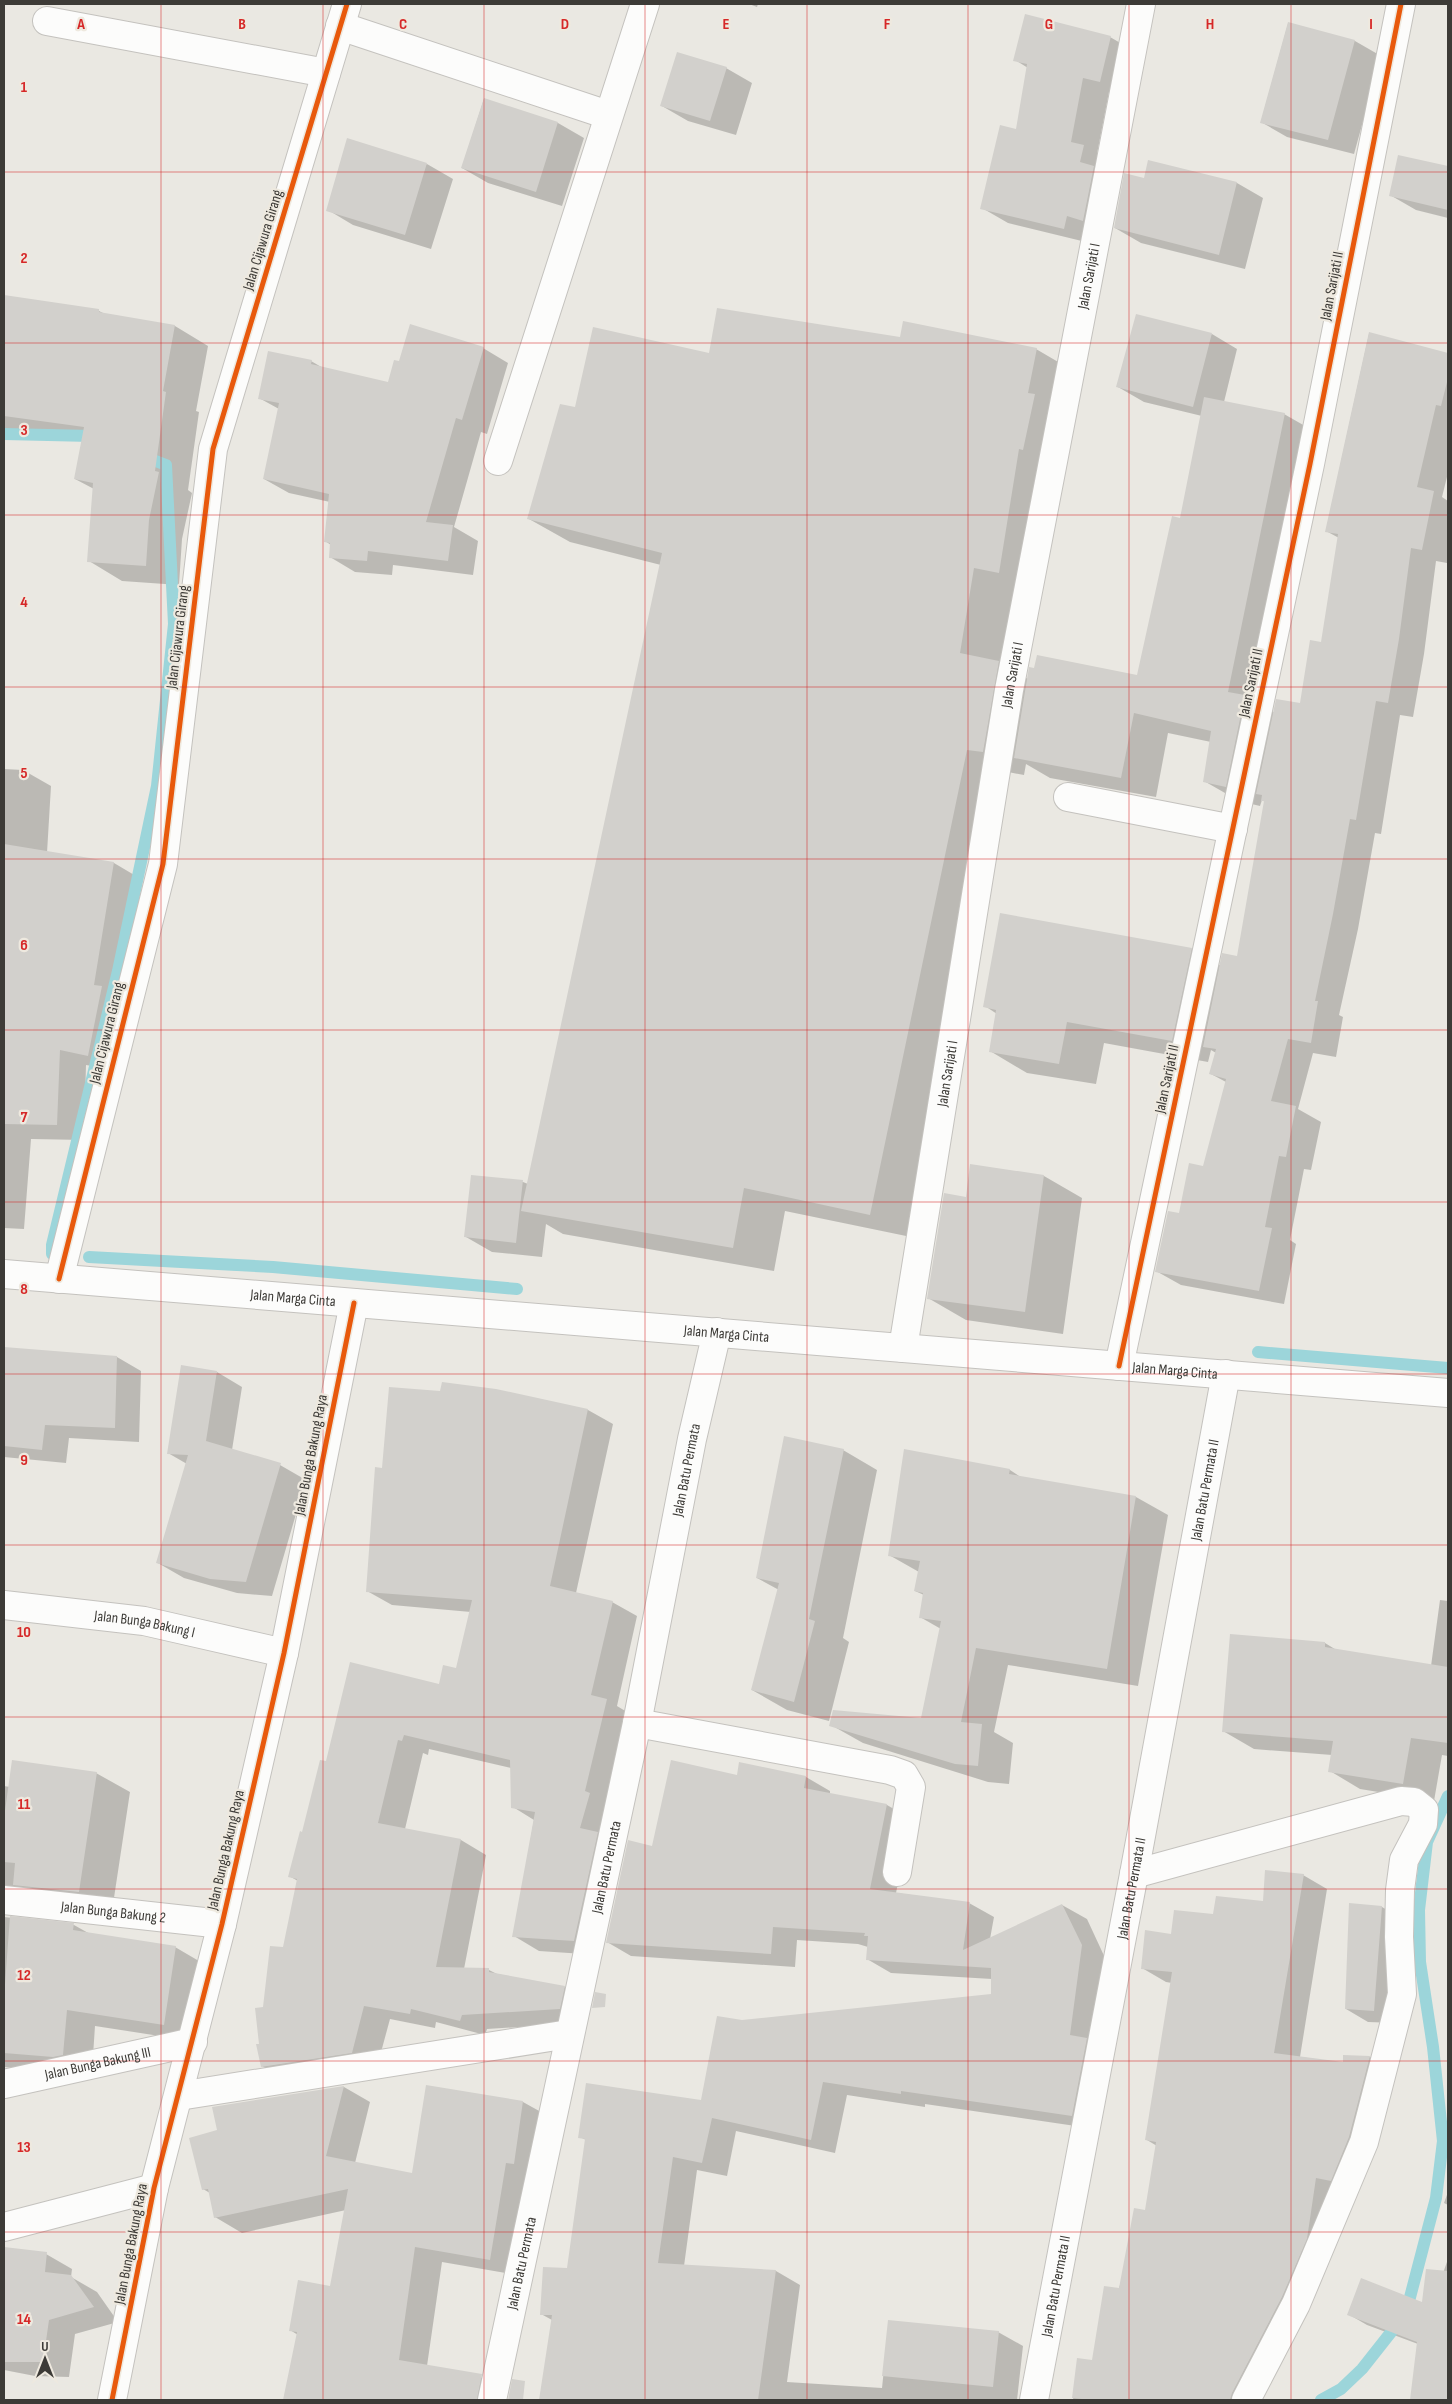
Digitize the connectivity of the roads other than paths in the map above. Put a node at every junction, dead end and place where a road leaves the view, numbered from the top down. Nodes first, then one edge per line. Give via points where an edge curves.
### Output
1 (645, 4) edge
2 (1141, 4) edge
3 (1401, 4) edge
4 (344, 15) edge
5 (47, 21) dead end
6 (326, 73) junction
7 (608, 115) junction
8 (498, 461) dead end
9 (1068, 797) dead end
10 (1233, 830) junction
11 (4, 1274) edge
12 (59, 1279) junction
13 (354, 1303) junction
14 (717, 1332) junction
15 (903, 1348) junction
16 (1119, 1366) junction
17 (1226, 1374) junction
18 (1448, 1393) edge
19 (4, 1605) edge
20 (284, 1653) junction
21 (637, 1722) junction
22 (897, 1872) dead end
23 (1134, 1874) junction
24 (4, 1900) edge
25 (222, 1924) junction
26 (569, 2034) junction
27 (193, 2042) junction
28 (4, 2084) edge
29 (178, 2096) junction
30 (154, 2188) junction
31 (4, 2227) edge
32 (112, 2400) edge
33 (492, 2400) edge
34 (1034, 2400) edge
35 (1246, 2400) edge

1 - 7 street
2 - 15 street, Jalan Sarijati I via 1009,690
3 - 10 street, Jalan Sarijati II
4 - 6 street, Jalan Cijawura Girang
4 - 7 street
5 - 6 street
6 - 12 street, Jalan Cijawura Girang via 213,449 163,864
7 - 8 street
9 - 10 street
10 - 16 street, Jalan Sarijati II
11 - 12 street, Jalan Marga Cinta
12 - 13 street, Jalan Marga Cinta
13 - 14 street, Jalan Marga Cinta
13 - 20 street, Jalan Bunga Bakung Raya
14 - 15 street, Jalan Marga Cinta
14 - 21 street, Jalan Batu Permata via 692,1439
15 - 16 street, Jalan Marga Cinta
16 - 17 street, Jalan Marga Cinta
17 - 18 street, Jalan Marga Cinta
17 - 23 street, Jalan Batu Permata II
19 - 20 street, Jalan Bunga Bakung I via 144,1620
20 - 25 street, Jalan Bunga Bakung Raya
21 - 22 street via 904,1775 911,1787
21 - 26 street, Jalan Batu Permata
23 - 34 street, Jalan Batu Permata II
23 - 35 street via 1401,1801 1414,1802 1424,1810 1423,1824 1404,1860 1400,1890 1402,1994 1364,2142 1296,2304
24 - 25 street, Jalan Bunga Bakung 2
25 - 27 street, Jalan Bunga Bakung Raya
26 - 29 street
26 - 33 street, Jalan Batu Permata
27 - 28 street, Jalan Bunga Bakung III
27 - 29 street, Jalan Bunga Bakung Raya
29 - 30 street, Jalan Bunga Bakung Raya
30 - 31 street
30 - 32 street, Jalan Bunga Bakung Raya

